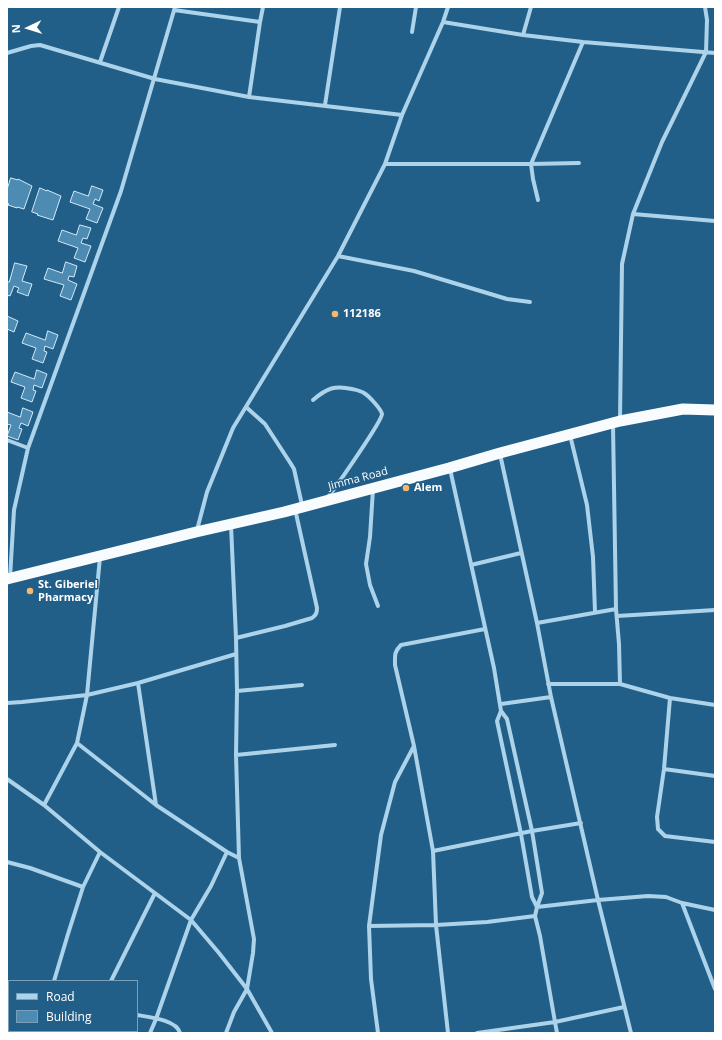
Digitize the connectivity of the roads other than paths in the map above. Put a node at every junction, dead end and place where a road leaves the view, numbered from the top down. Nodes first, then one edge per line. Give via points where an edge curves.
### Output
1 (119, 7) edge
2 (263, 7) edge
3 (340, 7) edge
4 (416, 7) edge
5 (448, 7) edge
6 (531, 7) edge
7 (705, 7) edge
8 (175, 8) edge
9 (260, 22) junction
10 (443, 22) junction
11 (412, 32) dead end
12 (524, 35) junction
13 (583, 42) junction
14 (706, 52) junction
15 (7, 53) edge
16 (715, 53) edge
17 (100, 62) junction
18 (155, 79) junction
19 (250, 97) junction
20 (325, 106) junction
21 (402, 115) junction
22 (579, 163) dead end
23 (385, 164) junction
24 (531, 164) junction
25 (538, 200) dead end
26 (633, 214) junction
27 (715, 221) edge
28 (338, 256) junction
29 (530, 302) dead end
30 (313, 400) dead end
31 (246, 407) junction
32 (715, 410) edge
33 (617, 422) junction
34 (570, 434) junction
35 (7, 440) edge
36 (28, 448) junction
37 (500, 453) junction
38 (449, 468) junction
39 (373, 488) junction
40 (326, 501) junction
41 (299, 508) junction
42 (231, 525) junction
43 (196, 532) junction
44 (521, 553) junction
45 (100, 556) junction
46 (471, 565) junction
47 (8, 578) edge
48 (378, 606) dead end
49 (616, 609) junction
50 (715, 610) edge
51 (595, 612) junction
52 (616, 616) junction
53 (537, 623) junction
54 (485, 629) junction
55 (236, 638) junction
56 (236, 654) junction
57 (138, 683) junction
58 (548, 684) junction
59 (620, 684) junction
60 (302, 685) dead end
61 (237, 691) junction
62 (87, 695) junction
63 (551, 697) junction
64 (670, 698) junction
65 (7, 703) edge
66 (500, 704) junction
67 (715, 705) edge
68 (501, 711) junction
69 (77, 743) junction
70 (335, 745) dead end
71 (414, 746) junction
72 (236, 754) junction
73 (664, 769) junction
74 (715, 776) edge
75 (7, 779) edge
76 (44, 805) junction
77 (156, 805) junction
78 (581, 823) junction
79 (532, 831) junction
80 (521, 834) junction
81 (715, 842) edge
82 (433, 851) junction
83 (100, 852) junction
84 (227, 852) junction
85 (240, 858) junction
86 (7, 862) edge
87 (83, 886) junction
88 (155, 893) junction
89 (598, 900) junction
90 (682, 903) junction
91 (537, 907) junction
92 (715, 910) edge
93 (535, 916) junction
94 (191, 920) junction
95 (436, 925) junction
96 (369, 926) junction
97 (54, 980) edge
98 (112, 980) edge
99 (247, 988) junction
100 (715, 989) edge
101 (624, 1007) junction
102 (138, 1014) edge
103 (156, 1019) junction
104 (555, 1022) junction
105 (150, 1033) edge
106 (180, 1033) edge
107 (226, 1033) edge
108 (272, 1033) edge
109 (378, 1033) edge
110 (448, 1033) edge
111 (477, 1033) edge
112 (558, 1033) edge
113 (631, 1033) edge

1 - 17 street
2 - 9 street
3 - 20 street
4 - 11 street
5 - 10 street
6 - 12 street
7 - 14 street
8 - 9 street
8 - 18 street
9 - 19 street
10 - 12 street
10 - 21 street
12 - 13 street
13 - 14 street
13 - 24 street
14 - 16 street
14 - 26 street via 662,142
15 - 17 street via 40,45
17 - 18 street
18 - 19 street
18 - 36 street via 121,191
19 - 20 street
20 - 21 street
21 - 23 street
22 - 24 street
23 - 24 street
23 - 28 street
24 - 25 street
26 - 27 street
26 - 33 street via 622,264
28 - 29 street via 414,271 491,295
28 - 31 street
30 - 40 street via 330,388 344,387 364,393 382,413 372,433
31 - 41 street via 265,424 291,464
31 - 43 street via 234,428 207,492
32 - 33 highway, Jimma Road via 683,409
33 - 34 highway, Jimma Road
33 - 49 street
34 - 37 highway, Jimma Road
34 - 51 street via 587,505
35 - 36 street
36 - 47 street via 14,510
37 - 38 highway, Jimma Road
37 - 44 street
38 - 39 highway, Jimma Road
38 - 46 street
39 - 40 highway, Jimma Road
39 - 48 street via 366,564
40 - 41 highway, Jimma Road
41 - 42 highway, Jimma Road
41 - 55 street via 317,613 312,618
42 - 43 highway, Jimma Road
42 - 55 street
43 - 45 highway, Jimma Road
44 - 46 street
44 - 53 street
45 - 47 highway, Jimma Road
45 - 62 street
46 - 54 street
49 - 51 street
49 - 52 street
50 - 52 street
51 - 53 street
52 - 59 street
53 - 58 street
54 - 66 street
54 - 71 street via 401,645 396,650 395,665
55 - 56 street
56 - 57 street
56 - 61 street
57 - 62 street
57 - 77 street
58 - 59 street
58 - 63 street
59 - 64 street
60 - 61 street
61 - 72 street
62 - 65 street
62 - 69 street
63 - 66 street
63 - 78 street
64 - 67 street
64 - 73 street
66 - 68 street
68 - 79 street via 507,719
68 - 80 street via 497,721
69 - 76 street
69 - 77 street
70 - 72 street
71 - 82 street
71 - 96 street via 395,782 380,835
72 - 85 street
73 - 74 street
73 - 81 street via 657,817 658,829 665,836
75 - 76 street
76 - 83 street
77 - 84 street
78 - 79 street
78 - 89 street
79 - 80 street
79 - 91 street via 542,893
80 - 82 street
80 - 91 street via 532,897
82 - 95 street
83 - 87 street
83 - 88 street
84 - 85 street
84 - 94 street
85 - 99 street via 254,938
86 - 87 street
87 - 97 street
88 - 94 street
88 - 98 street
89 - 90 street via 648,896 666,897
89 - 91 street
89 - 101 street
90 - 92 street
90 - 100 street
91 - 93 street
93 - 95 street
93 - 104 street
94 - 99 street
94 - 103 street
95 - 96 street
95 - 110 street
96 - 109 street via 371,979
99 - 107 street
99 - 108 street
101 - 104 street
101 - 113 street
102 - 103 street
103 - 105 street
103 - 106 street via 175,1025
104 - 111 street
104 - 112 street

